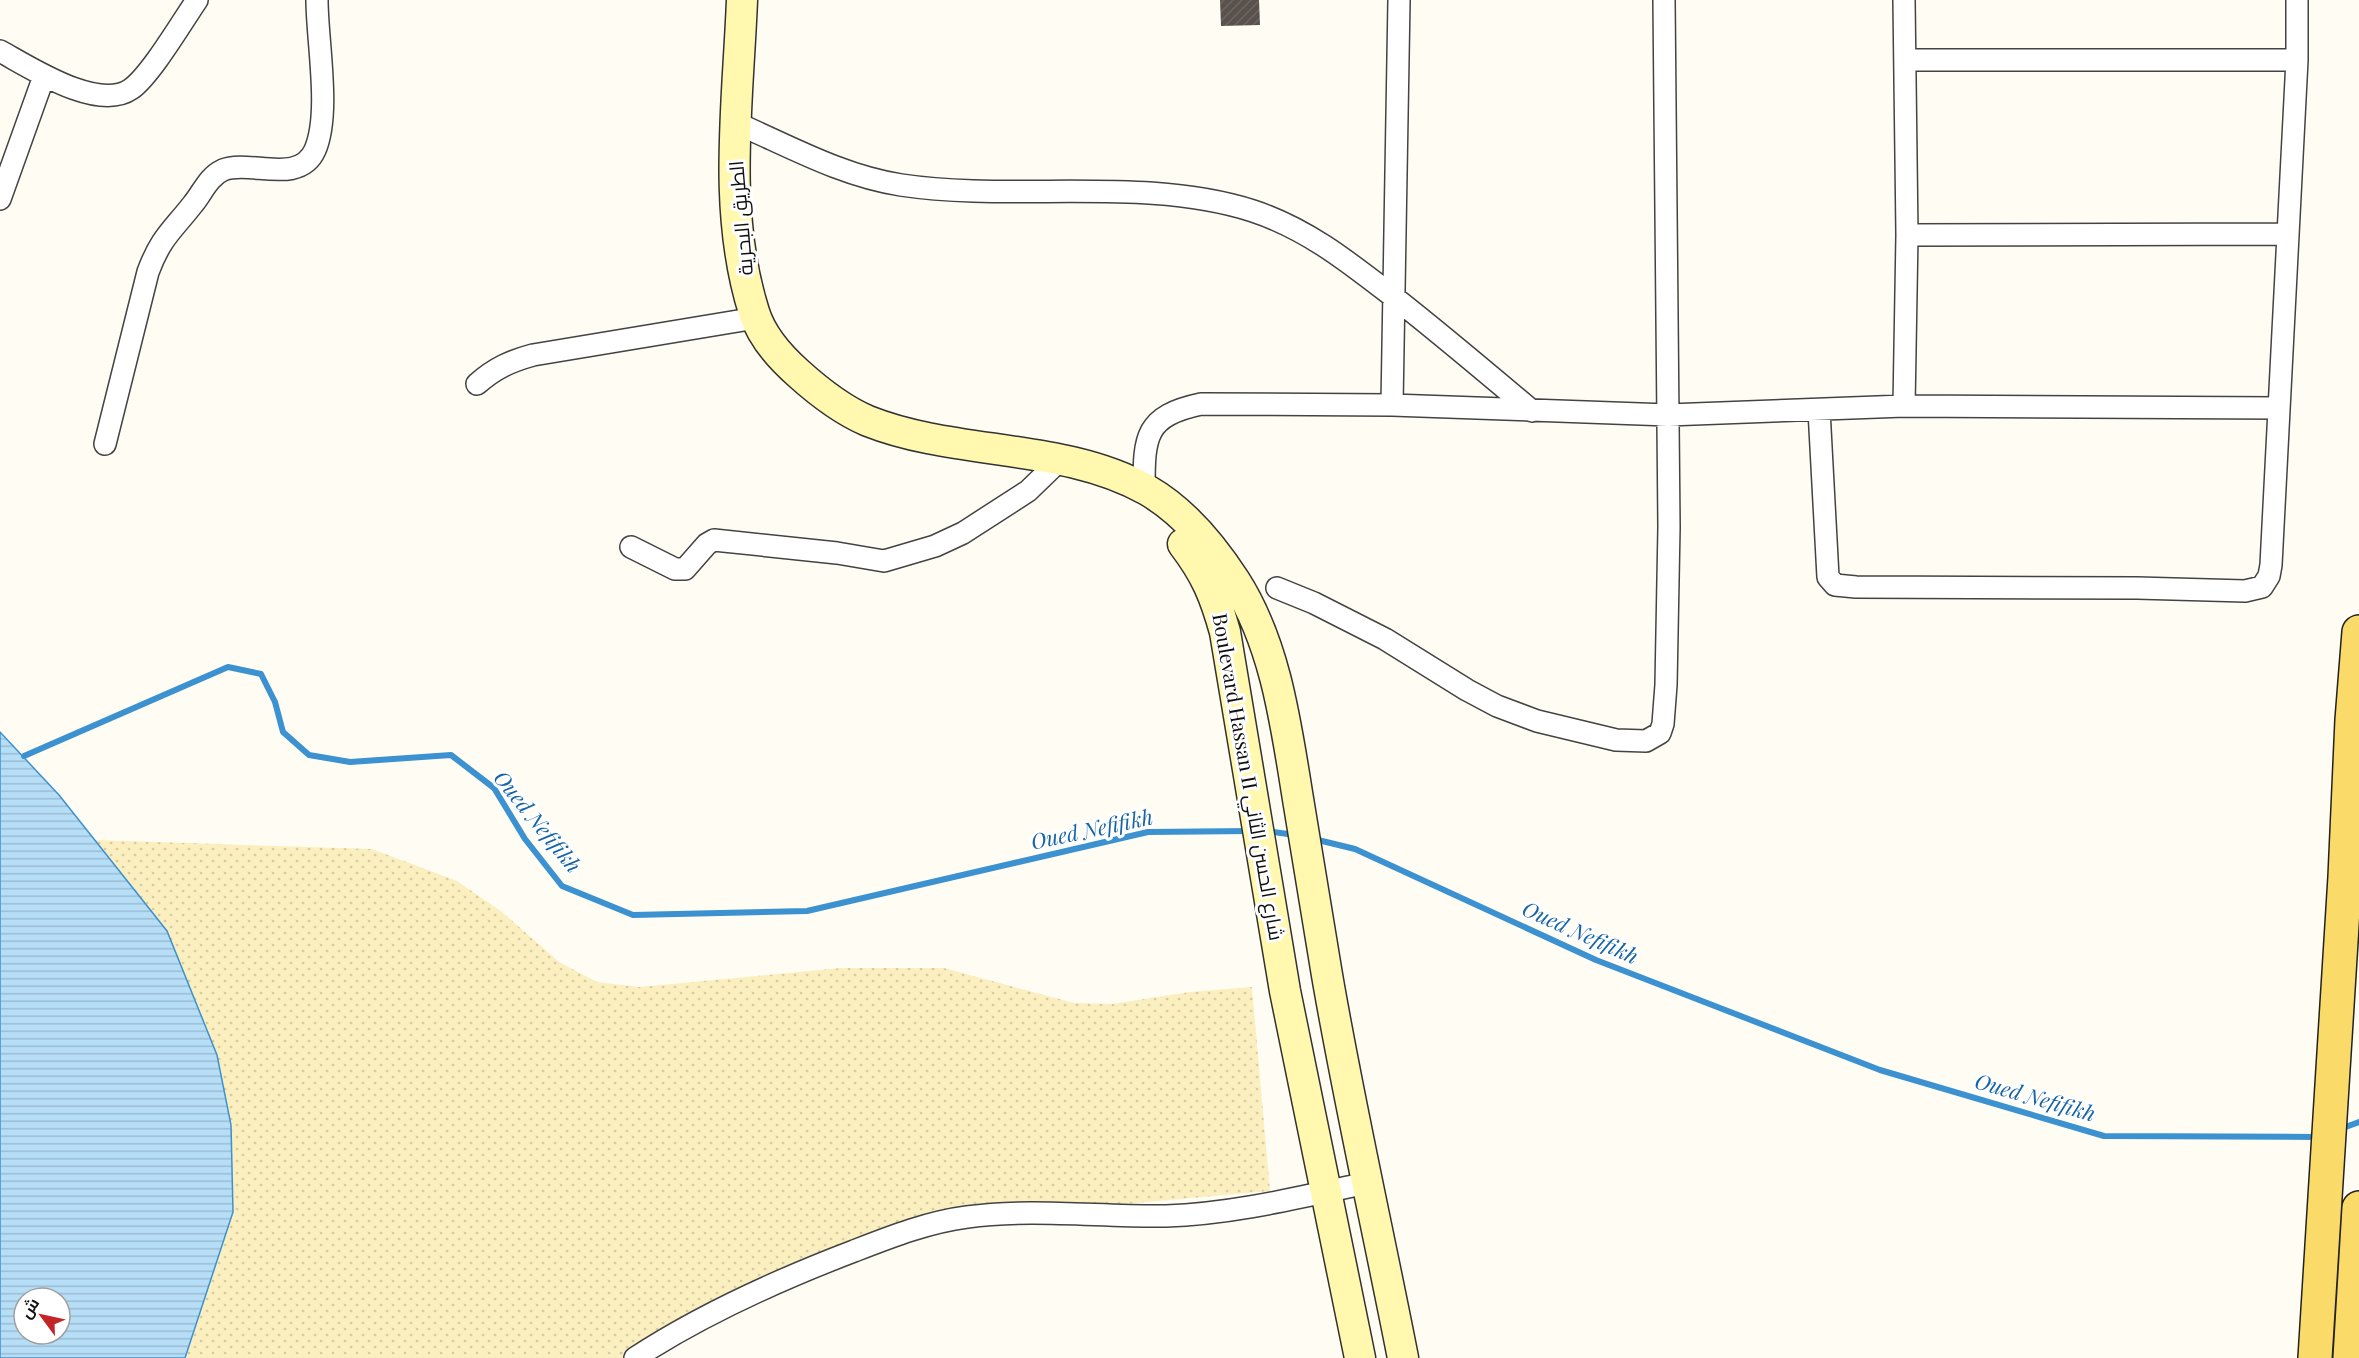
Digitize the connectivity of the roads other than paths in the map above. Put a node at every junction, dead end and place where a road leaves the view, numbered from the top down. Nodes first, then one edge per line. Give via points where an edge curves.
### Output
1 (197, 0) edge
2 (317, 0) edge
3 (742, 0) edge
4 (1399, 0) edge
5 (1664, 0) edge
6 (1904, 0) edge
7 (2297, 0) edge
8 (0, 51) edge
9 (1905, 60) junction
10 (2297, 60) junction
11 (44, 76) junction
12 (736, 123) junction
13 (0, 199) edge
14 (2288, 234) junction
15 (1906, 236) junction
16 (1393, 297) junction
17 (756, 318) junction
18 (477, 384) dead end
19 (1392, 405) junction
20 (1904, 406) junction
21 (2279, 408) junction
22 (1819, 410) junction
23 (1532, 411) junction
24 (1668, 415) junction
25 (105, 444) dead end
26 (1059, 461) junction
27 (1144, 489) junction
28 (631, 547) dead end
29 (1277, 588) dead end
30 (2359, 632) edge
31 (1367, 1183) junction
32 (1326, 1192) junction
33 (2359, 1208) edge
34 (660, 1351) edge
35 (635, 1358) edge
36 (1360, 1358) edge
37 (1403, 1358) edge
38 (2315, 1358) edge
39 (2350, 1358) edge

1 - 11 street via 140,82 126,93 98,96
2 - 25 street via 322,110 321,134 314,152 305,162 288,169 224,170 210,179 194,204 165,235 148,272
3 - 12 main road, الطريق البحرية
4 - 16 street
5 - 24 street
6 - 9 street
7 - 10 street
8 - 11 street
9 - 10 street
9 - 15 street
10 - 14 street
11 - 13 street
12 - 16 street via 849,172 899,184 984,192 1153,194 1229,204 1302,231 1339,254
12 - 17 main road, الطريق البحرية via 734,181 739,243
14 - 15 street
14 - 21 street
15 - 20 street
16 - 19 street
16 - 23 street
17 - 18 street via 533,354 506,363
17 - 26 main road, الطريق البحرية via 792,367 837,404 864,419 971,447
19 - 23 street
19 - 27 street via 1201,404 1178,409 1162,417 1149,434
20 - 21 street
20 - 22 street
21 - 22 street via 2270,576 2262,587 2245,591 1835,585 1828,577
22 - 24 street
23 - 24 street
24 - 29 street via 1667,673 1663,724 1654,738 1633,742 1591,735 1497,706 1385,639
26 - 27 main road, الطريق البحرية via 1107,472
26 - 28 street via 1028,491 963,533 884,561 714,540 685,569 675,569
27 - 31 main road, Boulevard Hassan II شارع الحسن الثاني via 1180,515 1207,544 1233,578 1262,635 1290,751
27 - 32 main road, Boulevard Hassan II شارع الحسن الثاني via 1202,568 1224,632 1285,991
30 - 38 main road
31 - 32 street
31 - 37 main road, Boulevard Hassan II شارع الحسن الثاني
32 - 34 street via 1241,1209 1169,1216 1030,1212 942,1222 876,1242 730,1303
32 - 36 main road, Boulevard Hassan II شارع الحسن الثاني
33 - 39 main road
34 - 35 street

